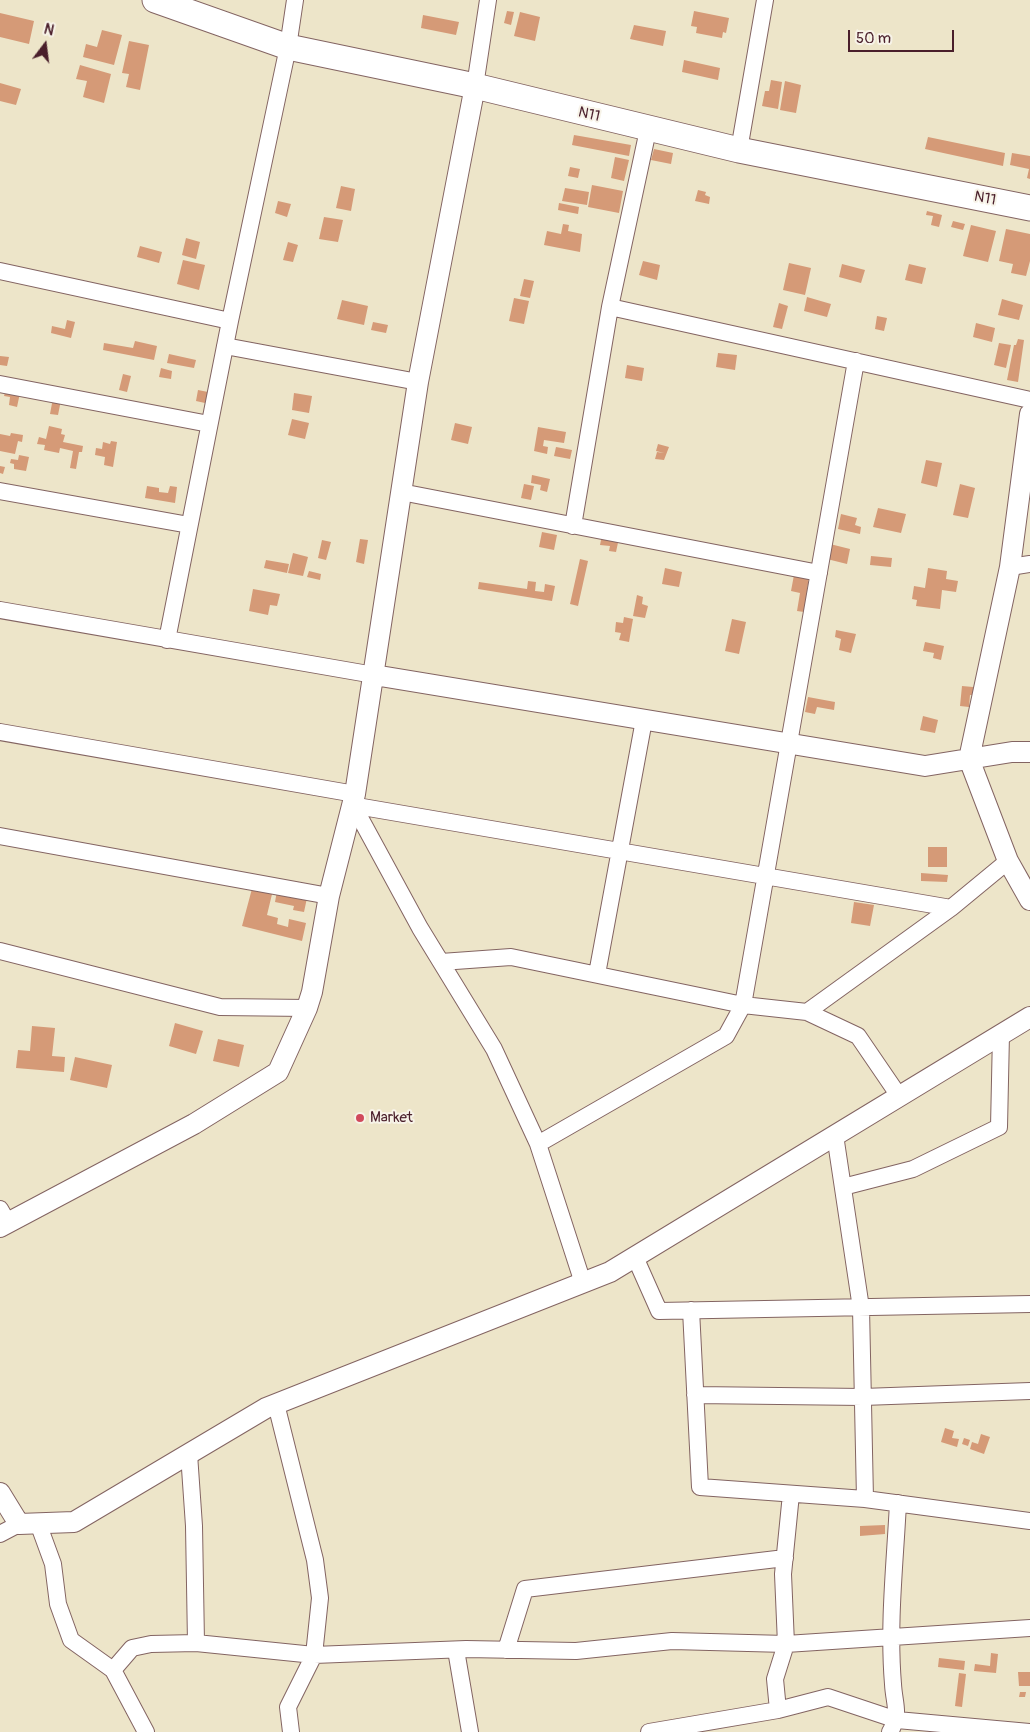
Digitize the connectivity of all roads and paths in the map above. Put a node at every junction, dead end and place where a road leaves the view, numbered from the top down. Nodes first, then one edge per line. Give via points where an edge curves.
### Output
1 (154, 0) edge
2 (295, 0) edge
3 (488, 0) edge
4 (765, 0) edge
5 (288, 47) junction
6 (476, 86) junction
7 (648, 130) junction
8 (739, 150) junction
9 (1030, 208) edge
10 (0, 271) edge
11 (610, 307) junction
12 (230, 321) junction
13 (225, 346) junction
14 (856, 361) junction
15 (418, 382) junction
16 (0, 384) edge
17 (1030, 400) edge
18 (1030, 414) edge
19 (209, 424) junction
20 (0, 491) edge
21 (401, 492) junction
22 (189, 525) junction
23 (572, 526) junction
24 (1030, 564) edge
25 (1010, 567) junction
26 (819, 573) junction
27 (0, 610) edge
28 (167, 640) junction
29 (374, 675) junction
30 (644, 720) junction
31 (0, 732) edge
32 (789, 745) junction
33 (1030, 752) edge
34 (969, 758) junction
35 (353, 800) junction
36 (0, 836) edge
37 (620, 850) junction
38 (1008, 861) junction
39 (765, 878) junction
40 (329, 896) junction
41 (1030, 900) edge
42 (951, 908) junction
43 (0, 951) edge
44 (441, 962) junction
45 (597, 974) junction
46 (743, 1005) junction
47 (307, 1008) junction
48 (807, 1012) junction
49 (1030, 1017) edge
50 (1001, 1034) junction
51 (899, 1096) junction
52 (835, 1135) junction
53 (538, 1144) junction
54 (843, 1187) junction
55 (3, 1220) edge
56 (635, 1257) junction
57 (583, 1283) junction
58 (1030, 1304) edge
59 (861, 1308) junction
60 (690, 1310) junction
61 (1030, 1391) edge
62 (695, 1395) junction
63 (863, 1397) junction
64 (276, 1404) junction
65 (189, 1454) junction
66 (0, 1493) edge
67 (791, 1494) junction
68 (865, 1499) junction
69 (898, 1503) junction
70 (1030, 1521) edge
71 (29, 1524) junction
72 (0, 1534) edge
73 (784, 1558) junction
74 (1030, 1628) edge
75 (892, 1636) junction
76 (196, 1643) junction
77 (786, 1644) junction
78 (456, 1650) junction
79 (506, 1650) junction
80 (314, 1655) junction
81 (113, 1670) junction
82 (778, 1710) junction
83 (894, 1726) edge
84 (708, 1727) edge
85 (146, 1732) edge
86 (291, 1732) edge
87 (470, 1732) edge
88 (649, 1732) edge
89 (1030, 1732) edge

1 - 5 main road, N11
2 - 5 street
3 - 6 street
4 - 8 street
5 - 6 main road, N11
5 - 12 street
6 - 7 main road, N11
6 - 15 street
7 - 8 main road, N11
7 - 11 street
8 - 9 main road, N11
10 - 12 street
11 - 14 street
11 - 23 street
12 - 13 street
13 - 15 street
13 - 19 street
14 - 17 street
14 - 26 street
15 - 21 street
16 - 19 street
18 - 25 street
19 - 22 street
20 - 22 street
21 - 23 street
21 - 29 street
22 - 28 street
23 - 26 street
24 - 25 street
25 - 34 street
26 - 32 street
27 - 28 street
28 - 29 street
29 - 30 street
29 - 35 street
30 - 32 street
30 - 37 street
31 - 35 street
32 - 34 street via 925,766
32 - 39 street
33 - 34 street
34 - 38 street
35 - 37 street
35 - 40 street
35 - 44 street
36 - 40 street
37 - 39 street
37 - 45 street
38 - 41 street
38 - 42 street
39 - 42 street
39 - 46 street
40 - 47 street
42 - 48 street
43 - 47 street via 220,1007
44 - 45 street via 511,957
44 - 53 street via 494,1049
45 - 46 street
46 - 48 street
46 - 53 street via 726,1036
47 - 55 street via 278,1072 194,1124
48 - 51 street via 858,1036
49 - 50 street
50 - 51 street
50 - 54 street via 999,1126 913,1169
51 - 52 street
52 - 54 street
52 - 56 street
53 - 57 street
54 - 59 street
56 - 57 street
56 - 60 street via 658,1311
57 - 64 street
58 - 59 street
59 - 60 street
59 - 63 street
60 - 62 street
61 - 63 street
62 - 63 street
62 - 67 street via 700,1487
63 - 68 street
64 - 65 street
64 - 80 street via 316,1569 320,1598
65 - 71 street via 74,1522
65 - 76 street
66 - 71 street
67 - 68 street
67 - 73 street
68 - 69 street
69 - 70 street
69 - 75 street
71 - 72 street
71 - 81 street via 53,1564 58,1604 71,1640
73 - 77 street
73 - 79 street via 525,1588
74 - 75 street
75 - 77 street
75 - 83 street
76 - 80 street
76 - 81 street via 151,1644 132,1648
77 - 79 street via 672,1641 576,1651
77 - 82 street via 775,1679
78 - 79 street
78 - 80 street
78 - 87 street
80 - 86 street via 288,1707
81 - 85 street
82 - 83 street via 828,1697
82 - 84 street
83 - 89 street
84 - 88 street

